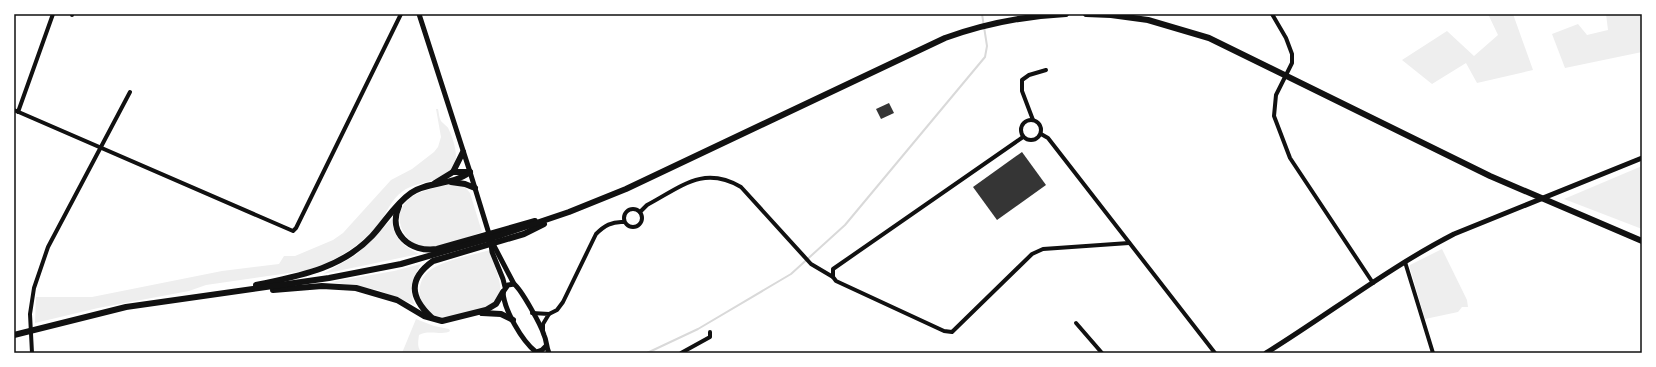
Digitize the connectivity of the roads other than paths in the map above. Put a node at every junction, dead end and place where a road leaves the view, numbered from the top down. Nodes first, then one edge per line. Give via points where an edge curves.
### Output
1 (53, 14) edge
2 (401, 14) edge
3 (420, 14) edge
4 (1066, 14) edge
5 (1086, 14) edge
6 (1272, 14) edge
7 (1046, 70) dead end
8 (130, 92) dead end
9 (16, 111) edge
10 (1033, 120) junction
11 (1040, 134) junction
12 (1023, 137) junction
13 (99, 148) junction
14 (464, 152) junction
15 (1642, 158) edge
16 (453, 172) junction
17 (470, 172) junction
18 (450, 182) junction
19 (430, 186) junction
20 (475, 188) junction
21 (401, 201) junction
22 (640, 212) junction
23 (624, 222) junction
24 (501, 235) junction
25 (490, 237) junction
26 (482, 241) junction
27 (1642, 241) edge
28 (1129, 243) junction
29 (1404, 262) junction
30 (832, 277) junction
31 (1373, 283) junction
32 (514, 284) junction
33 (504, 290) junction
34 (206, 295) junction
35 (532, 312) junction
36 (476, 314) junction
37 (549, 314) junction
38 (432, 318) junction
39 (513, 320) junction
40 (1076, 323) dead end
41 (543, 332) junction
42 (710, 332) dead end
43 (15, 335) edge
44 (546, 346) junction
45 (536, 352) edge
46 (32, 353) edge
47 (549, 353) edge
48 (681, 353) edge
49 (1102, 353) edge
50 (1215, 353) edge
51 (1266, 353) edge
52 (1432, 353) edge

1 - 9 street
2 - 13 street via 293,231
3 - 14 street
4 - 24 highway via 1022,18 963,32 910,54 632,186 553,218
5 - 27 highway via 1148,20 1209,38 1490,176
6 - 31 street via 1292,54 1292,64 1276,95 1274,116 1290,158
7 - 10 street via 1022,80 1022,91
8 - 13 street
9 - 13 street
10 - 11 street via 1040,125
10 - 12 street via 1022,125 1020,130
11 - 12 street via 1033,141
11 - 28 street via 1048,138
12 - 30 street via 832,270
13 - 46 street via 48,247 34,288 30,314
14 - 16 highway
14 - 17 street
15 - 29 street via 1454,234
16 - 17 highway
16 - 19 highway
17 - 18 highway
17 - 20 street
18 - 19 highway
18 - 20 highway
19 - 21 highway via 412,192
20 - 25 street
21 - 26 highway via 396,211 399,232 414,248 437,249
21 - 34 highway via 371,237 327,268
22 - 23 street via 632,208 627,210
22 - 23 street via 641,221 638,226 632,227
22 - 30 street via 647,205 697,178 729,180 741,187 811,264
23 - 37 street via 611,223 596,234 563,302 557,310
24 - 26 highway
24 - 26 highway
25 - 32 street
25 - 33 street
26 - 34 highway via 402,264 358,273
26 - 38 highway via 433,261 418,275 415,294 418,304
28 - 30 street via 1043,249 1032,254 952,332 862,294
28 - 50 street
29 - 31 street
29 - 52 street
31 - 51 street
32 - 33 street
32 - 35 street
33 - 36 highway via 496,304
33 - 39 street via 504,301
34 - 38 highway via 322,286 356,288 396,300
34 - 43 highway via 126,307
35 - 37 street
35 - 41 street
36 - 38 highway via 442,321
36 - 39 highway via 501,314
37 - 41 street via 543,324
39 - 45 street via 529,346
40 - 49 street
41 - 44 street
42 - 48 street via 710,337
44 - 45 street
44 - 47 street

